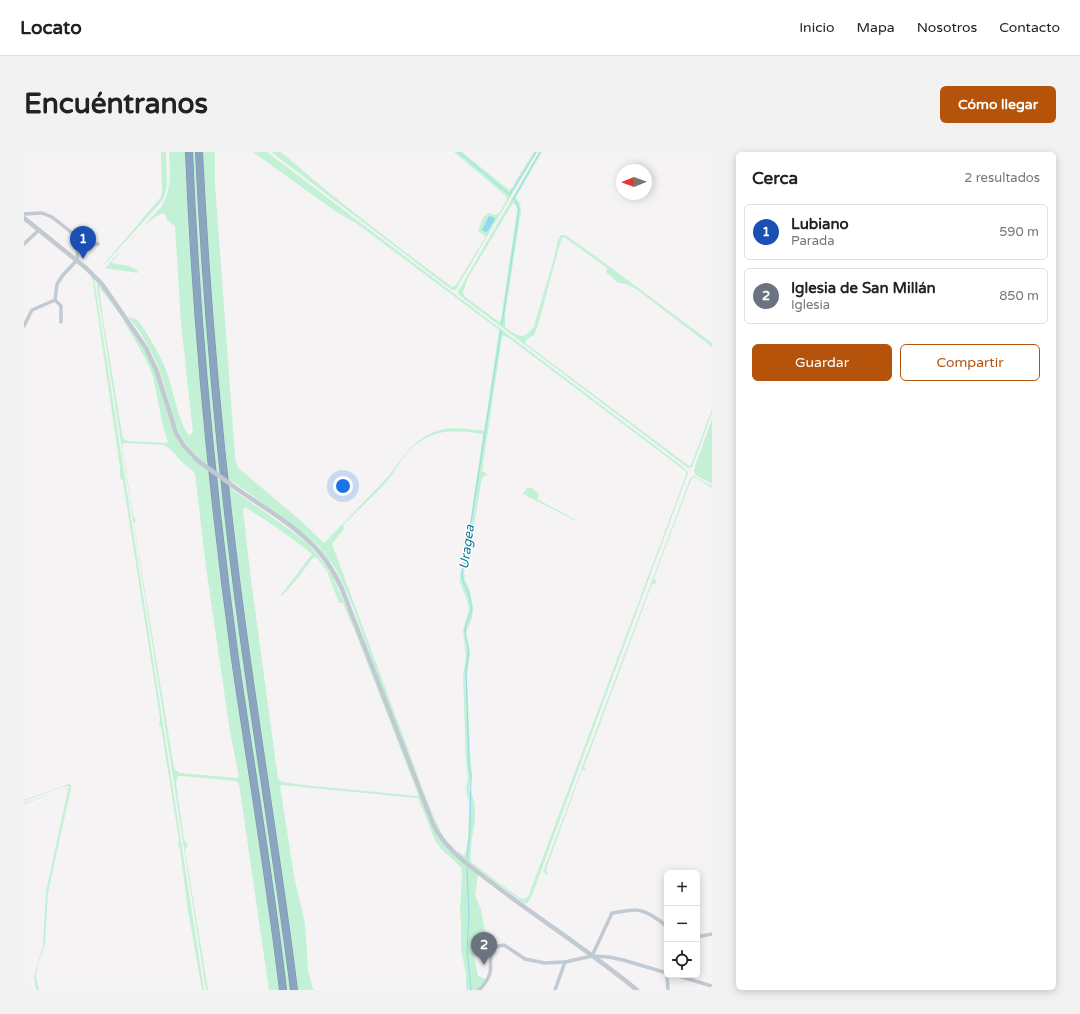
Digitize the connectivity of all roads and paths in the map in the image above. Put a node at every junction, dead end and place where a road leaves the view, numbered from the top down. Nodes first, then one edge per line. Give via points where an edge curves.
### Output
1 (189, 152) edge
2 (200, 152) edge
3 (24, 214) edge
4 (24, 218) edge
5 (39, 230) junction
6 (24, 244) edge
7 (98, 244) dead end
8 (78, 246) junction
9 (77, 260) junction
10 (55, 300) junction
11 (61, 322) dead end
12 (24, 326) edge
13 (664, 924) edge
14 (712, 934) edge
15 (700, 936) edge
16 (592, 956) junction
17 (565, 962) junction
18 (664, 973) edge
19 (667, 978) edge
20 (685, 978) edge
21 (712, 986) edge
22 (284, 990) edge
23 (294, 990) edge
24 (480, 990) edge
25 (555, 990) edge
26 (637, 990) edge
27 (668, 990) edge

1 - 22 highway via 198,299 216,497 235,658
2 - 23 highway via 216,392 235,577
3 - 8 street via 42,213 52,217 76,236
4 - 5 street
5 - 6 street
5 - 9 street
7 - 8 street
8 - 9 street
9 - 10 street via 57,284
9 - 16 street, bridge via 102,284 146,348 159,377 176,433 184,446 197,460 306,539 319,551 333,571 433,824 446,845 526,909
10 - 11 street via 61,306
10 - 12 street via 32,310
13 - 16 street via 636,910 612,913
14 - 15 street
16 - 17 street
16 - 18 street via 623,960
16 - 26 street
17 - 24 street via 546,963 525,959 504,945 494,947 490,953 490,972
17 - 25 street
19 - 27 street
20 - 21 street

